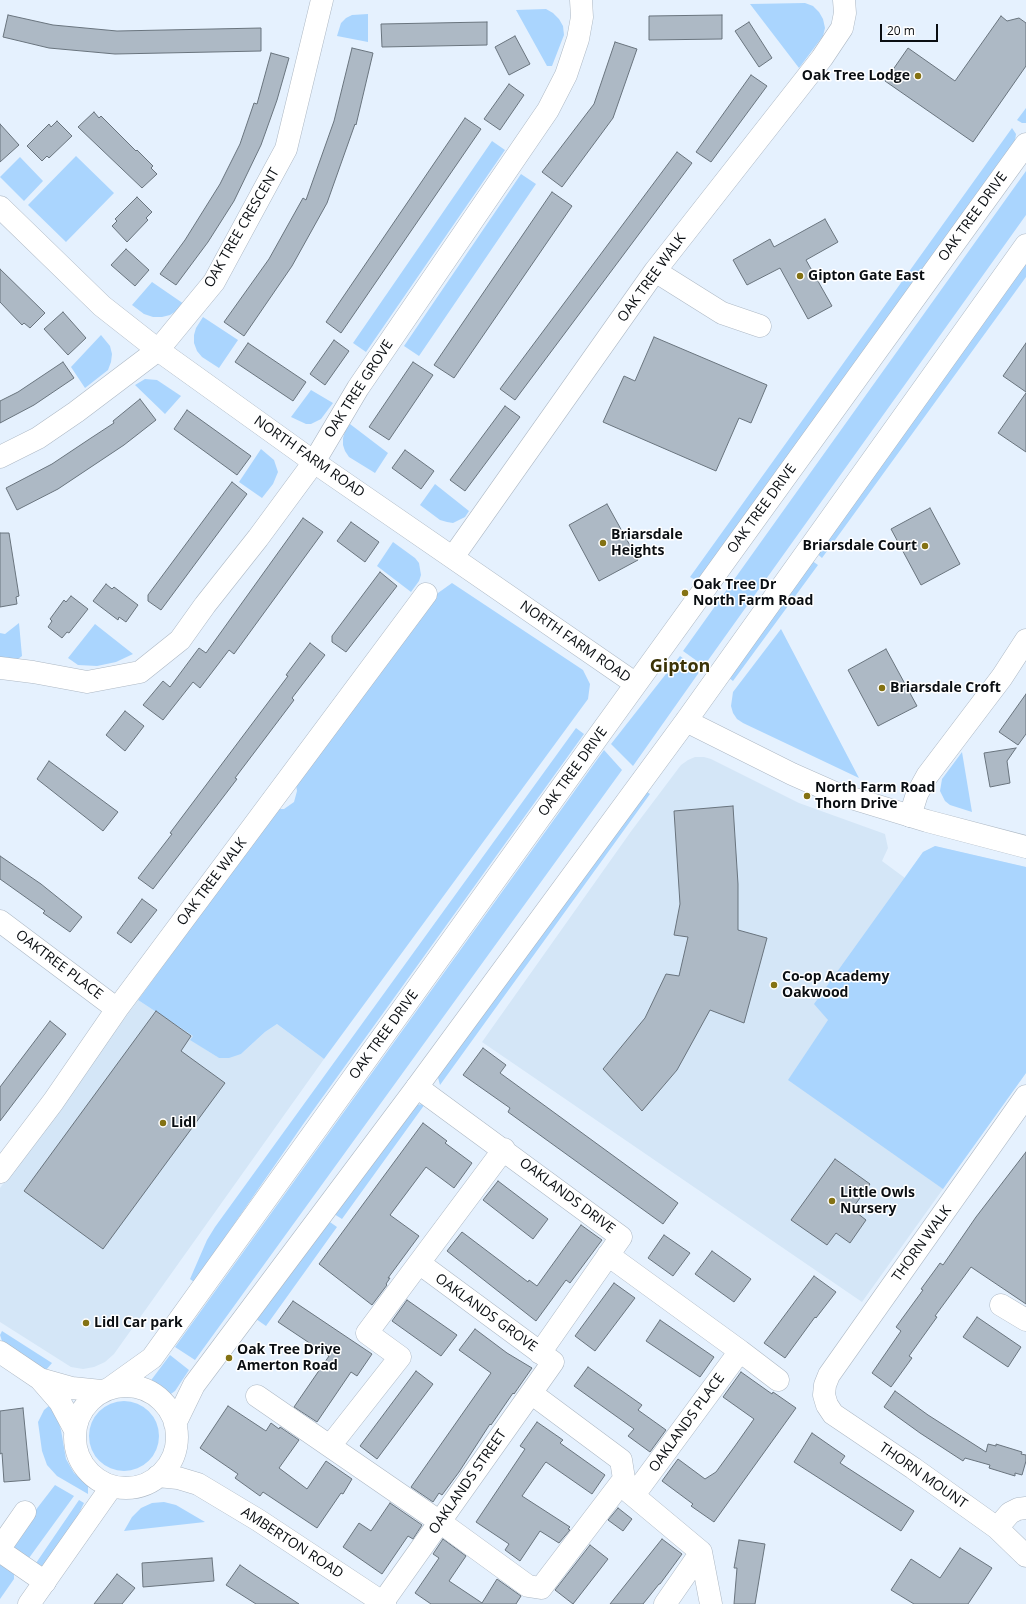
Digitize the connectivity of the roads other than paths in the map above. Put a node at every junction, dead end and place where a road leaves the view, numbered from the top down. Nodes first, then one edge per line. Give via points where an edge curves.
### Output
1 (322, 0) edge
2 (581, 0) edge
3 (844, 0) edge
4 (1026, 144) edge
5 (0, 206) edge
6 (1026, 245) edge
7 (655, 271) junction
8 (760, 326) dead end
9 (158, 350) junction
10 (0, 457) edge
11 (314, 462) junction
12 (453, 557) junction
13 (426, 594) dead end
14 (1026, 640) edge
15 (0, 668) edge
16 (636, 684) junction
17 (686, 721) junction
18 (910, 816) junction
19 (1026, 847) edge
20 (0, 921) edge
21 (117, 1009) junction
22 (417, 1087) junction
23 (1026, 1096) edge
24 (1020, 1119) edge
25 (504, 1149) junction
26 (0, 1172) edge
27 (608, 1255) junction
28 (419, 1263) junction
29 (1001, 1305) dead end
30 (1026, 1320) edge
31 (740, 1351) junction
32 (0, 1352) edge
33 (547, 1358) junction
34 (40, 1379) junction
35 (778, 1380) dead end
36 (106, 1390) junction
37 (531, 1393) junction
38 (824, 1395) joint
39 (257, 1396) dead end
40 (75, 1430) junction
41 (176, 1433) junction
42 (330, 1446) junction
43 (158, 1476) junction
44 (198, 1484) junction
45 (112, 1486) junction
46 (627, 1490) junction
47 (1026, 1508) edge
48 (25, 1512) dead end
49 (440, 1522) junction
50 (997, 1528) junction
51 (0, 1548) edge
52 (0, 1551) edge
53 (702, 1552) junction
54 (1026, 1556) edge
55 (45, 1582) junction
56 (384, 1603) edge
57 (29, 1604) edge
58 (665, 1604) edge
59 (711, 1604) edge

1 - 9 street, OAK TREE CRESCENT via 286,149 214,282
2 - 11 street, OAK TREE GROVE via 582,17 578,39 566,75 548,110 358,388
3 - 7 street, OAK TREE WALK via 842,28 822,58
4 - 16 street, OAK TREE DRIVE
5 - 9 street, NORTH FARM ROAD via 102,306
6 - 17 street, OAK TREE DRIVE
7 - 8 street via 722,313
7 - 12 street, OAK TREE WALK
9 - 10 street, OAK TREE CRESCENT via 38,438
9 - 11 street, NORTH FARM ROAD
11 - 12 street, NORTH FARM ROAD
11 - 15 street, OAK TREE GROVE via 180,640 140,672 87,682
12 - 16 street, NORTH FARM ROAD
13 - 21 street, OAK TREE WALK
14 - 18 street via 1002,677 927,776 917,794
16 - 36 street, OAK TREE DRIVE via 152,1358
17 - 18 street via 835,793
17 - 22 street, OAK TREE DRIVE
18 - 19 street
20 - 21 street, OAKTREE PLACE
21 - 26 street, OAK TREE WALK via 53,1102
22 - 25 street, OAKLANDS DRIVE
22 - 41 street, OAK TREE DRIVE via 194,1385
23 - 24 street, THORN WALK
24 - 38 street, THORN WALK via 829,1375
25 - 27 street, OAKLANDS DRIVE via 621,1236
25 - 28 street
27 - 31 street
27 - 33 street, OAKLANDS DRIVE
28 - 33 street, OAKLANDS GROVE
28 - 42 street via 367,1333 400,1357
29 - 30 street
31 - 35 street
31 - 46 street, OAKLANDS PLACE
32 - 34 street
33 - 37 street, OAKLANDS STREET
34 - 36 street via 72,1388
34 - 40 street via 60,1402
36 - 40 street, OAK TREE DRIVE via 88,1403 80,1413
36 - 41 street via 128,1386 143,1389 162,1400 172,1415
37 - 46 street via 621,1460
37 - 49 street, OAKLANDS STREET
38 - 50 street, THORN MOUNT via 833,1414
39 - 42 street
40 - 45 street, OAK TREE DRIVE via 76,1450 84,1466 96,1478
41 - 43 street, OAK TREE DRIVE via 170,1463
41 - 44 street, AMBERTON ROAD via 186,1466
42 - 49 street
43 - 44 street, AMBERTON ROAD
43 - 45 street, OAK TREE DRIVE via 139,1486
44 - 56 street, AMBERTON ROAD
45 - 55 street
46 - 49 street, OAKLANDS PLACE via 541,1588 528,1586
46 - 53 street
47 - 50 street via 1010,1513
48 - 51 street
49 - 56 street, OAKLANDS STREET
50 - 54 street, THORN MOUNT
52 - 55 street
53 - 58 street
53 - 59 street
55 - 57 street

